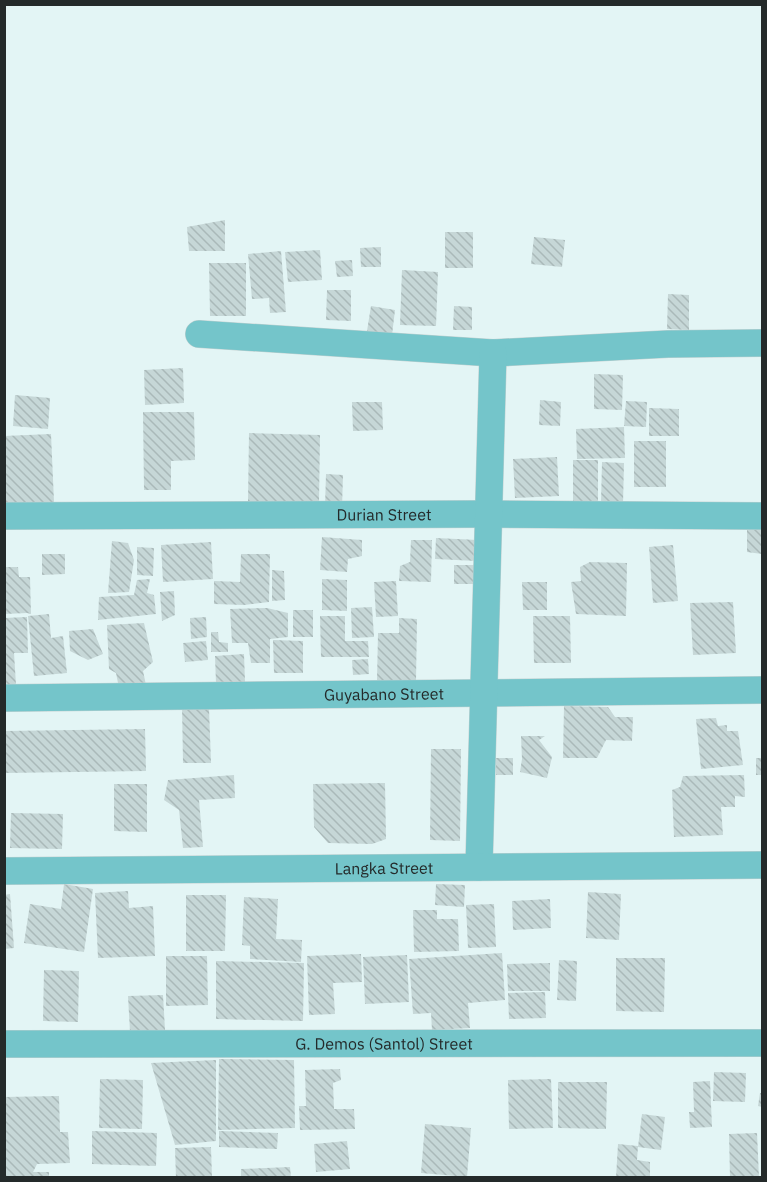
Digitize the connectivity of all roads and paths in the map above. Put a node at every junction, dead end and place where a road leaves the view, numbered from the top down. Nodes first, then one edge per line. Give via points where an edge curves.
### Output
1 (199, 334) dead end
2 (762, 343) edge
3 (493, 353) junction
4 (489, 514) junction
5 (4, 516) edge
6 (762, 516) edge
7 (762, 690) edge
8 (485, 692) junction
9 (4, 698) edge
10 (762, 865) edge
11 (479, 867) junction
12 (4, 871) edge
13 (762, 1043) edge
14 (4, 1044) edge

1 - 3 street
2 - 3 street
3 - 4 street
4 - 5 street, Durian Street
4 - 6 street, Durian Street
4 - 8 street
7 - 8 street, Guyabano Street
8 - 9 street, Guyabano Street
8 - 11 street
10 - 11 street, Langka Street
11 - 12 street, Langka Street
13 - 14 street, G. Demos (Santol) Street

